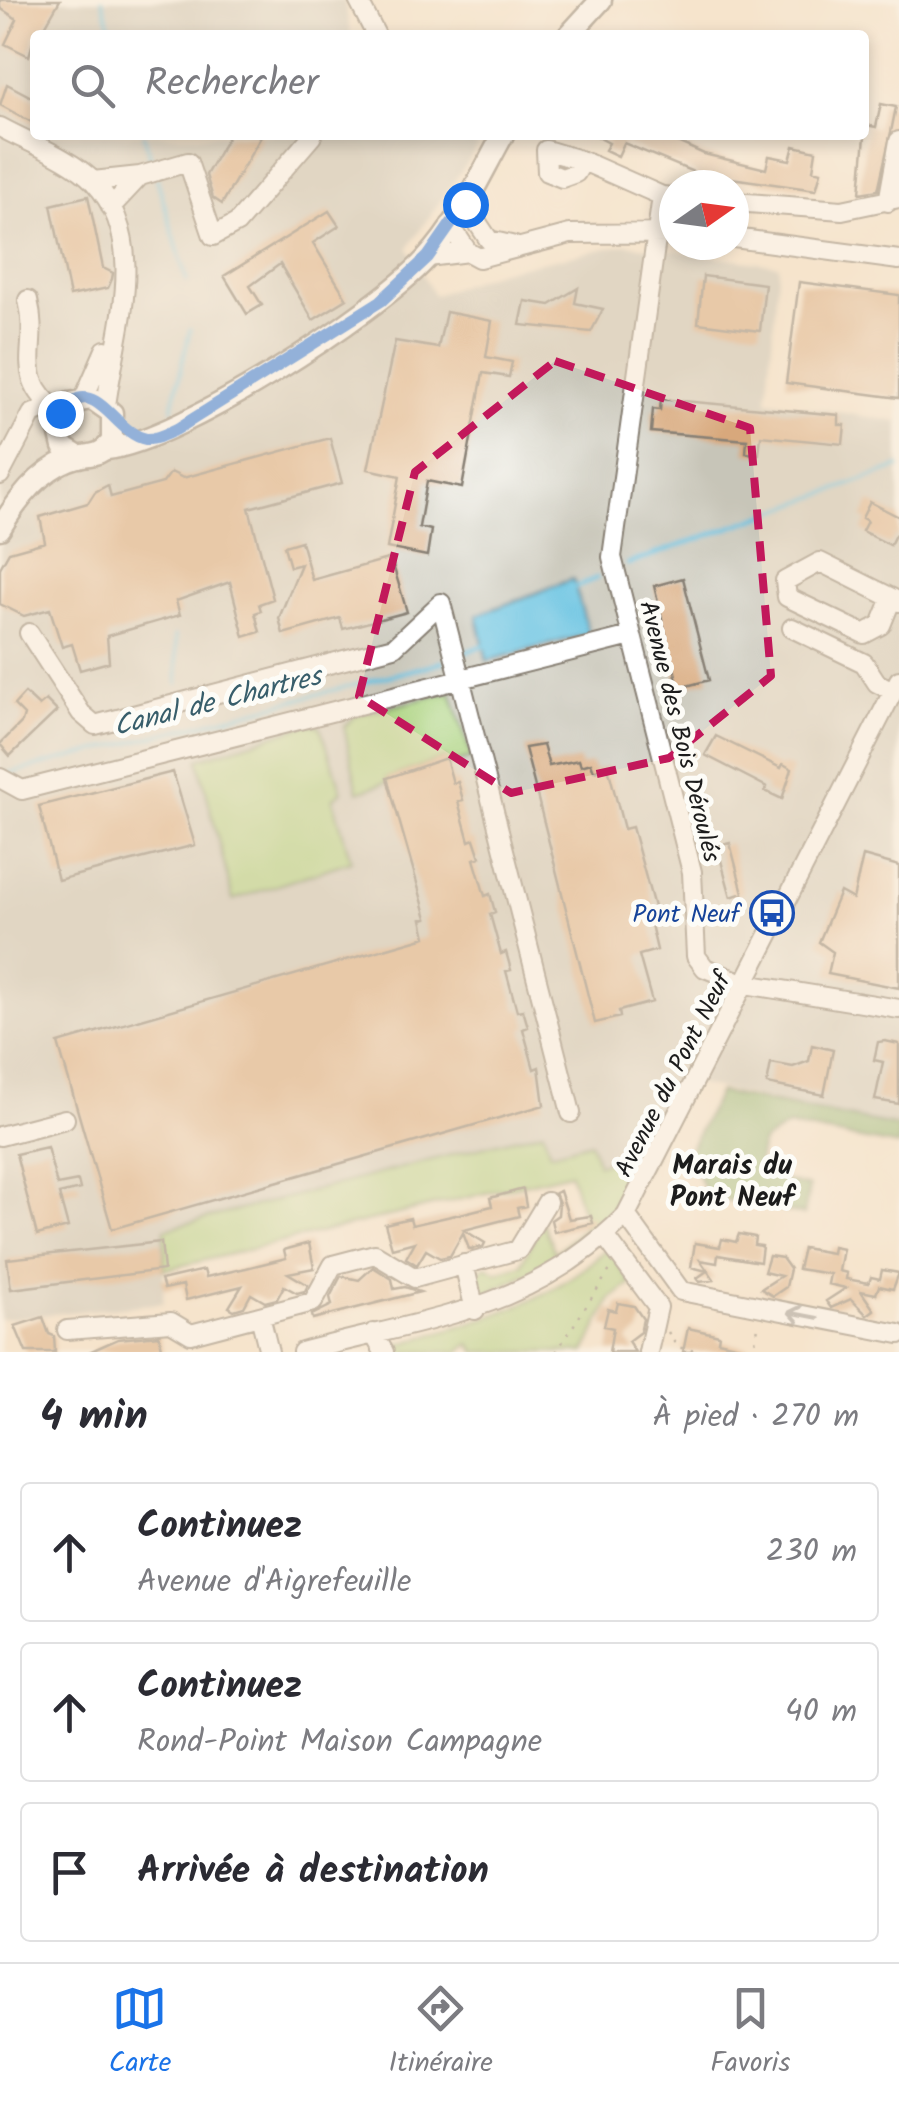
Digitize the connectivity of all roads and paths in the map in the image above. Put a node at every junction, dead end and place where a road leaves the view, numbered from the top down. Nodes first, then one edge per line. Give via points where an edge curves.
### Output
1 (358, 0) edge
2 (378, 0) edge
3 (601, 0) edge
4 (372, 27) edge
5 (574, 30) edge
6 (0, 128) edge
7 (305, 140) edge
8 (499, 140) edge
9 (899, 141) edge
10 (583, 161) dead end
11 (150, 174) junction
12 (93, 181) junction
13 (659, 192) edge
14 (894, 200) edge
15 (749, 203) edge
16 (465, 204) junction
17 (111, 208) junction
18 (450, 225) junction
19 (659, 232) edge
20 (749, 240) edge
21 (515, 246) junction
22 (468, 252) junction
23 (428, 257) junction
24 (662, 260) edge
25 (899, 260) edge
26 (126, 282) junction
27 (28, 300) dead end
28 (84, 398) junction
29 (56, 409) junction
30 (111, 414) junction
31 (162, 435) junction
32 (58, 438) junction
33 (106, 450) junction
34 (78, 457) junction
35 (0, 475) edge
36 (37, 480) junction
37 (0, 529) edge
38 (896, 600) edge
39 (792, 628) dead end
40 (29, 633) dead end
41 (864, 634) junction
42 (632, 636) junction
43 (864, 663) junction
44 (461, 680) junction
45 (896, 685) edge
46 (2, 781) edge
47 (745, 984) junction
48 (899, 1010) edge
49 (570, 1113) dead end
50 (65, 1119) dead end
51 (0, 1136) edge
52 (547, 1202) dead end
53 (626, 1215) junction
54 (605, 1236) junction
55 (620, 1257) junction
56 (464, 1264) junction
57 (680, 1290) junction
58 (762, 1307) junction
59 (475, 1310) junction
60 (657, 1311) junction
61 (260, 1316) junction
62 (67, 1330) dead end
63 (373, 1333) junction
64 (899, 1334) edge
65 (268, 1352) edge
66 (302, 1352) edge
67 (384, 1352) edge
68 (556, 1352) edge
69 (648, 1352) edge
70 (700, 1352) edge
71 (754, 1352) edge

1 - 4 street
2 - 4 street
3 - 5 main road
6 - 12 street
7 - 11 street via 237,223 213,236 188,162
8 - 16 main road
9 - 14 street
10 - 13 street
11 - 12 street
11 - 17 street
12 - 17 street
14 - 15 street via 842,210
16 - 18 main road
16 - 21 street via 490,240
17 - 26 street via 126,244
18 - 22 street
18 - 23 main road
19 - 21 street via 570,234
20 - 25 street
21 - 22 street via 479,258
22 - 23 street
23 - 31 main road via 381,301
24 - 42 street, Avenue des Bois Déroulés via 612,557
26 - 28 street
26 - 30 street
27 - 29 street via 30,381
28 - 29 main road
28 - 30 main road
29 - 32 main road
29 - 35 street via 32,414
30 - 31 main road
30 - 33 main road
31 - 33 main road
32 - 34 main road
32 - 36 main road
33 - 34 main road
34 - 36 main road
36 - 37 main road
38 - 41 street via 881,625
38 - 41 street via 820,562 785,580 787,597
39 - 43 street
40 - 44 street via 95,725 394,647 441,604
41 - 43 street
42 - 44 street
42 - 47 street, Avenue des Bois Déroulés via 692,872 696,956 705,968
43 - 45 street via 878,683
44 - 46 street via 22,790
44 - 49 street
45 - 47 street, Avenue du Pont Neuf
47 - 48 street
47 - 53 street, Avenue du Pont Neuf
50 - 51 street
52 - 56 street via 518,1250
53 - 54 street, Avenue du Pont Neuf
53 - 57 street
54 - 55 street
54 - 59 street, Avenue du Pont Neuf via 549,1278
55 - 60 street
55 - 68 path
56 - 59 street
56 - 61 street via 414,1278 376,1254 333,1265 312,1302
57 - 58 street
57 - 60 street
64 -> 58 street
58 - 71 path
59 - 63 street, Avenue du Pont Neuf
60 - 69 street
60 - 70 path via 678,1347
61 - 62 street via 191,1334 171,1322
61 - 65 street
63 - 66 street, Avenue du Pont Neuf
63 - 67 street

